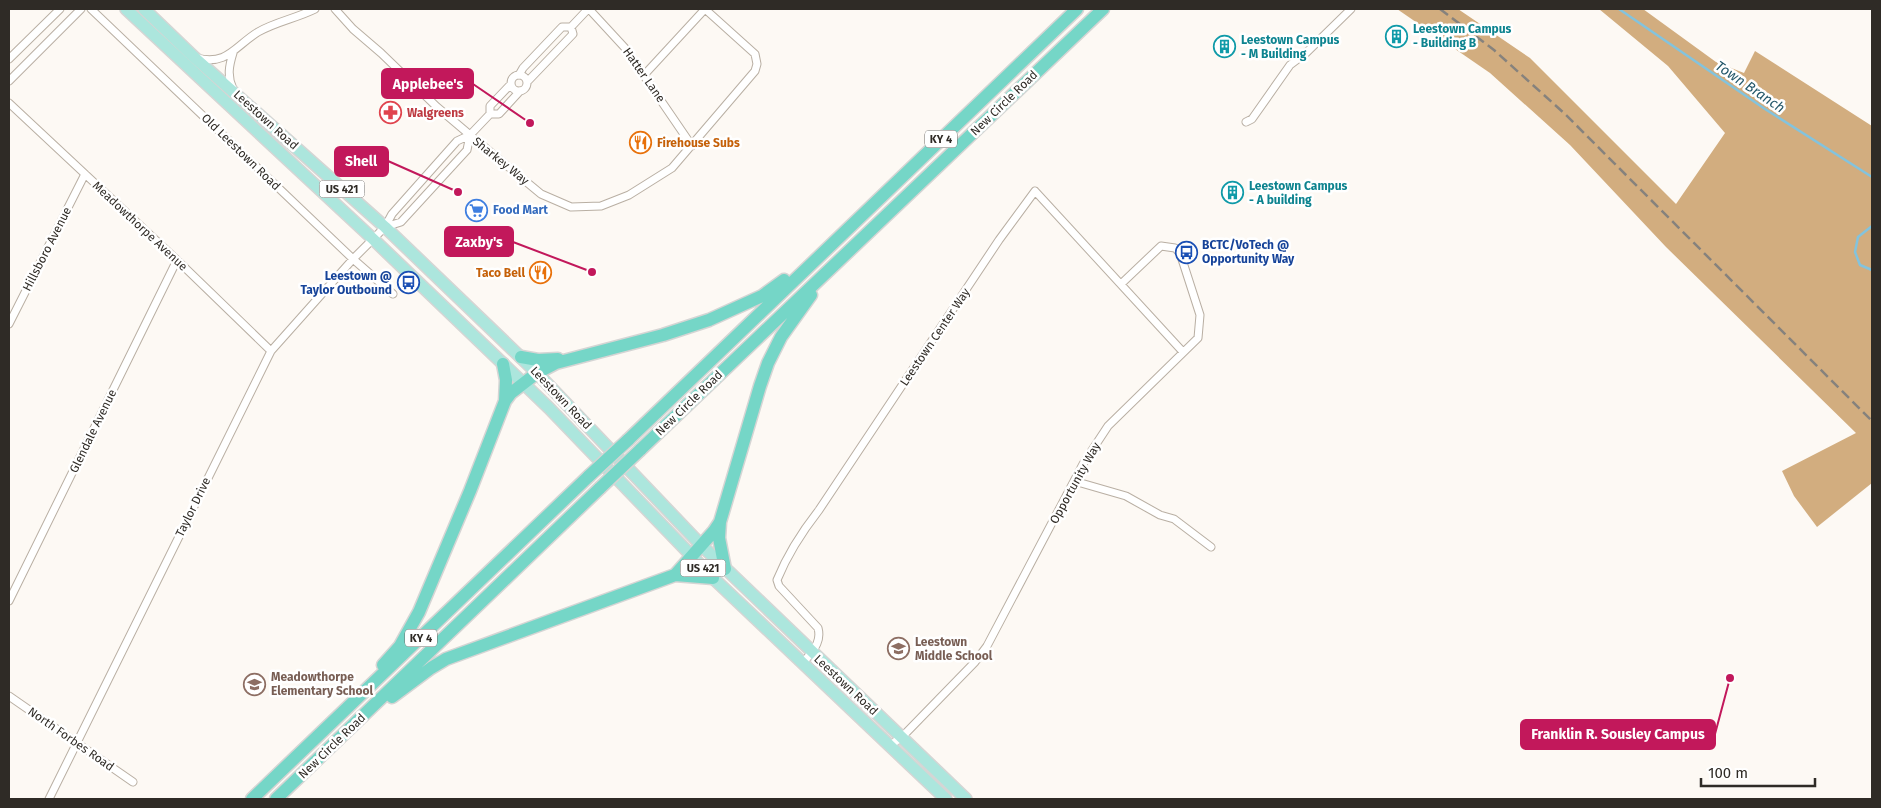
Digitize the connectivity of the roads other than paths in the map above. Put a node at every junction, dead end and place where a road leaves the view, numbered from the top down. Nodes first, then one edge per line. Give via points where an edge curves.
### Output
1 (60, 9) edge
2 (81, 9) edge
3 (91, 9) edge
4 (126, 9) edge
5 (144, 9) edge
6 (315, 9) edge
7 (335, 9) edge
8 (588, 9) edge
9 (705, 9) edge
10 (1078, 9) edge
11 (1103, 9) edge
12 (1351, 9) edge
13 (299, 12) edge
14 (571, 27) junction
15 (233, 53) junction
16 (195, 58) junction
17 (9, 59) edge
18 (644, 74) junction
19 (519, 75) junction
20 (9, 81) edge
21 (527, 82) junction
22 (511, 84) junction
23 (234, 91) junction
24 (520, 91) junction
25 (9, 103) edge
26 (490, 114) junction
27 (1246, 122) dead end
28 (470, 135) junction
29 (692, 146) junction
30 (85, 174) junction
31 (385, 227) junction
32 (373, 239) junction
33 (353, 259) junction
34 (177, 260) junction
35 (832, 267) junction
36 (804, 270) junction
37 (1121, 284) junction
38 (393, 294) dead end
39 (9, 324) edge
40 (271, 351) junction
41 (1183, 352) junction
42 (521, 357) junction
43 (568, 359) junction
44 (503, 364) junction
45 (537, 373) junction
46 (524, 384) junction
47 (505, 400) junction
48 (1074, 481) junction
49 (720, 522) junction
50 (701, 546) junction
51 (1211, 547) dead end
52 (692, 556) junction
53 (725, 569) junction
54 (675, 575) junction
55 (713, 578) junction
56 (9, 601) edge
57 (811, 652) junction
58 (803, 663) junction
59 (9, 696) edge
60 (331, 725) junction
61 (346, 733) junction
62 (902, 737) junction
63 (77, 743) junction
64 (889, 746) junction
65 (133, 782) dead end
66 (49, 799) edge
67 (252, 799) edge
68 (276, 799) edge
69 (946, 799) edge
70 (966, 799) edge

1 - 17 street
2 - 20 street
3 - 33 street, Old Leestown Road
4 - 32 main road, Leestown Road / US 421
5 - 16 main road, Leestown Road / US 421
6 - 13 street
7 - 28 street, Sharkey Way
8 - 14 street
8 - 18 street, Hatter Lane via 625,48
9 - 18 street
9 - 29 street, Sharkey Way via 755,54 757,64 755,71
10 - 36 highway, New Circle Road / KY 4
11 - 35 highway, New Circle Road / KY 4
12 - 27 street via 1290,65 1252,120
13 - 15 street via 258,32
14 - 19 street via 562,27
14 - 21 street via 573,34
15 - 16 street via 219,59
15 - 23 street via 229,80
16 - 23 main road, Leestown Road / US 421
18 - 29 street, Hatter Lane
19 - 21 street
19 - 22 street
21 - 24 street
22 - 24 street
22 - 26 street via 490,106
23 - 31 main road, Leestown Road / US 421
24 - 26 street via 499,114
25 - 30 street, Meadowthorpe Avenue
26 - 28 street
28 - 29 street, Sharkey Way via 541,194 571,207 601,206 629,195 672,168
28 - 31 street via 457,141 392,214
28 - 31 street via 467,150 401,222
30 - 34 street, Meadowthorpe Avenue
30 - 39 street, Hillsboro Avenue
31 - 32 street, Taylor Drive
31 - 42 main road, Leestown Road / US 421
32 - 33 street, Taylor Drive
32 - 44 main road, Leestown Road / US 421
33 - 38 street, Old Leestown Road
33 - 40 street, Taylor Drive
34 - 40 street, Meadowthorpe Avenue
34 - 56 street, Glendale Avenue
35 - 49 highway via 774,350 760,386
35 - 61 highway, New Circle Road / KY 4, bridge
36 - 43 highway via 762,296 709,320
36 - 60 highway, New Circle Road / KY 4, bridge
37 - 41 street, Leestown Center Way
37 - 41 street, Opportunity Way via 1161,246 1174,248 1180,253 1200,315 1198,338
37 - 57 street, Leestown Center Way via 1035,192 795,541 784,563 777,580 779,586 818,628 818,643
40 - 63 street, Taylor Drive
41 - 48 street, Opportunity Way via 1108,426
42 - 43 highway
42 - 45 main road, Leestown Road / US 421
43 - 45 highway
44 - 46 main road, Leestown Road / US 421
44 - 47 highway
45 - 46 highway
45 - 50 main road, Leestown Road / US 421
46 - 47 highway
46 - 52 main road, Leestown Road / US 421
47 - 60 highway via 419,612 400,646
48 - 51 street via 1126,496 1174,519
48 - 62 street, Opportunity Way via 988,646
49 - 50 highway
49 - 53 highway via 719,538
50 - 52 highway
50 - 53 main road, Leestown Road / US 421
52 - 54 highway
52 - 55 main road, Leestown Road / US 421
53 - 57 main road, Leestown Road / US 421
54 - 55 highway
54 - 61 highway via 446,659
55 - 58 main road, Leestown Road / US 421
57 - 58 street, Leestown Center Way
57 - 62 main road, Leestown Road / US 421
58 - 64 main road, Leestown Road / US 421
59 - 63 street, North Forbes Road
60 - 67 highway, New Circle Road / KY 4
61 - 68 highway, New Circle Road / KY 4
62 - 64 street, Opportunity Way
62 - 70 main road, Leestown Road / US 421
63 - 65 street, North Forbes Road
63 - 66 street, Taylor Drive
64 - 69 main road, Leestown Road / US 421

